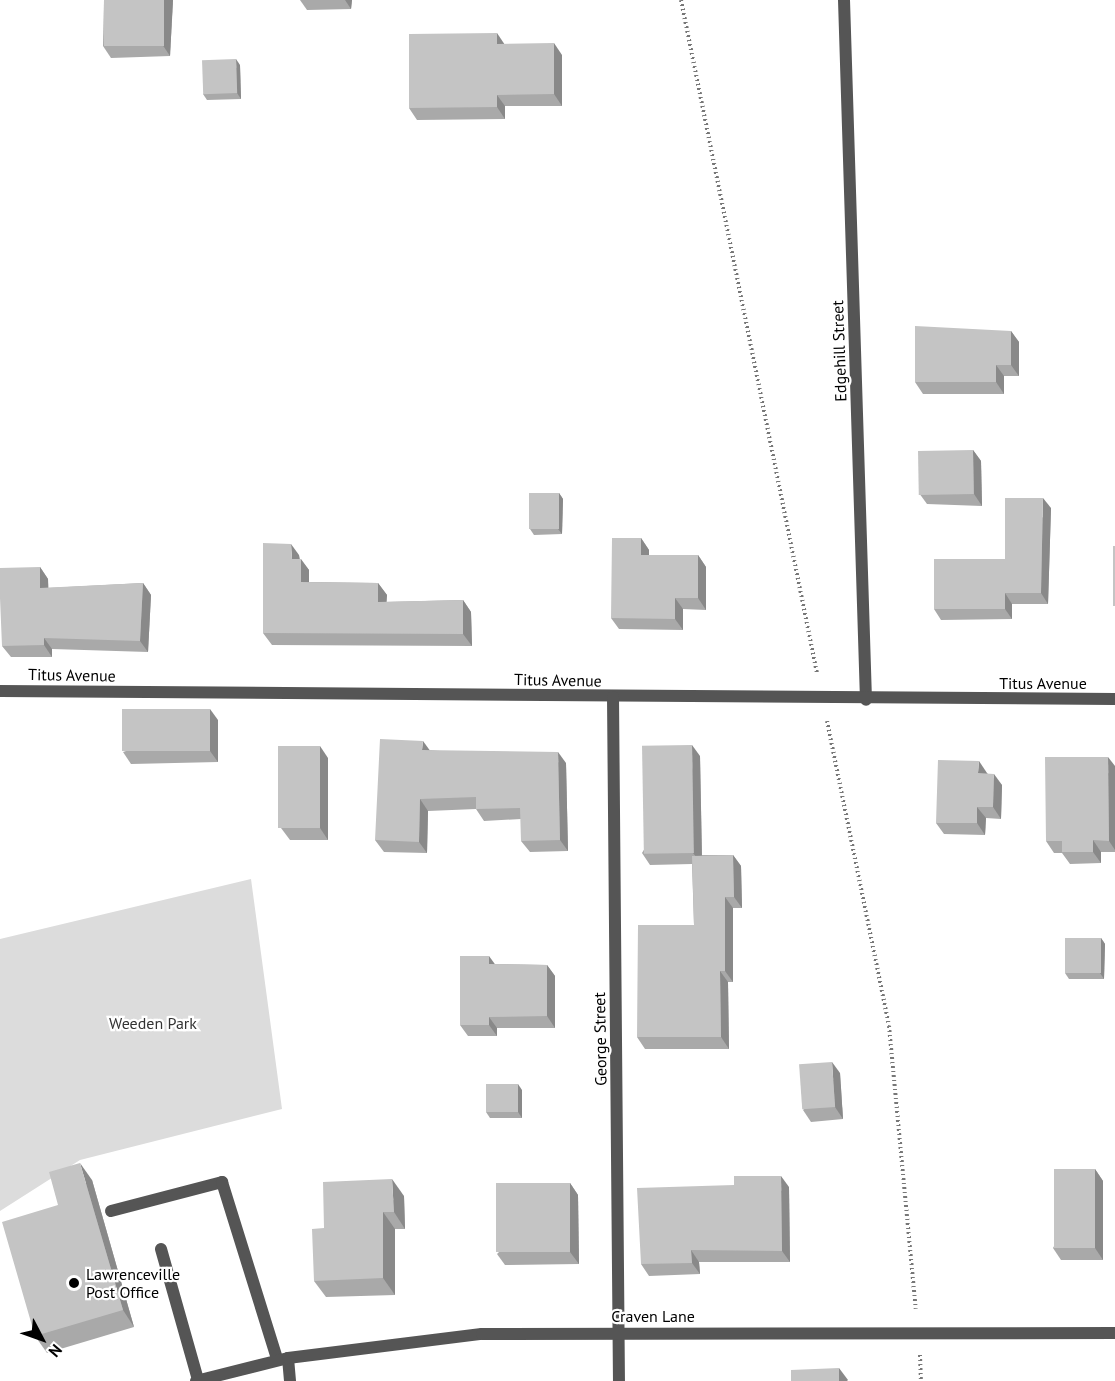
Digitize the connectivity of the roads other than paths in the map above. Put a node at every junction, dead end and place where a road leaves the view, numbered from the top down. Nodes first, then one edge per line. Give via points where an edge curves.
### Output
1 (844, 0) edge
2 (0, 691) edge
3 (613, 697) junction
4 (1115, 699) edge
5 (866, 700) junction
6 (111, 1211) dead end
7 (161, 1249) dead end
8 (619, 1333) junction
9 (1115, 1333) edge
10 (283, 1359) junction
11 (197, 1381) edge
12 (290, 1381) edge
13 (619, 1381) edge

1 - 5 street, Edgehill Street
2 - 3 street, Titus Avenue
3 - 5 street, Titus Avenue
3 - 8 street, George Street
4 - 5 street, Titus Avenue
6 - 10 street via 222,1182
7 - 11 street
8 - 9 street, Craven Lane
8 - 10 street, Craven Lane via 482,1334
8 - 13 street, George Street
10 - 11 street, Craven Lane
10 - 12 street

